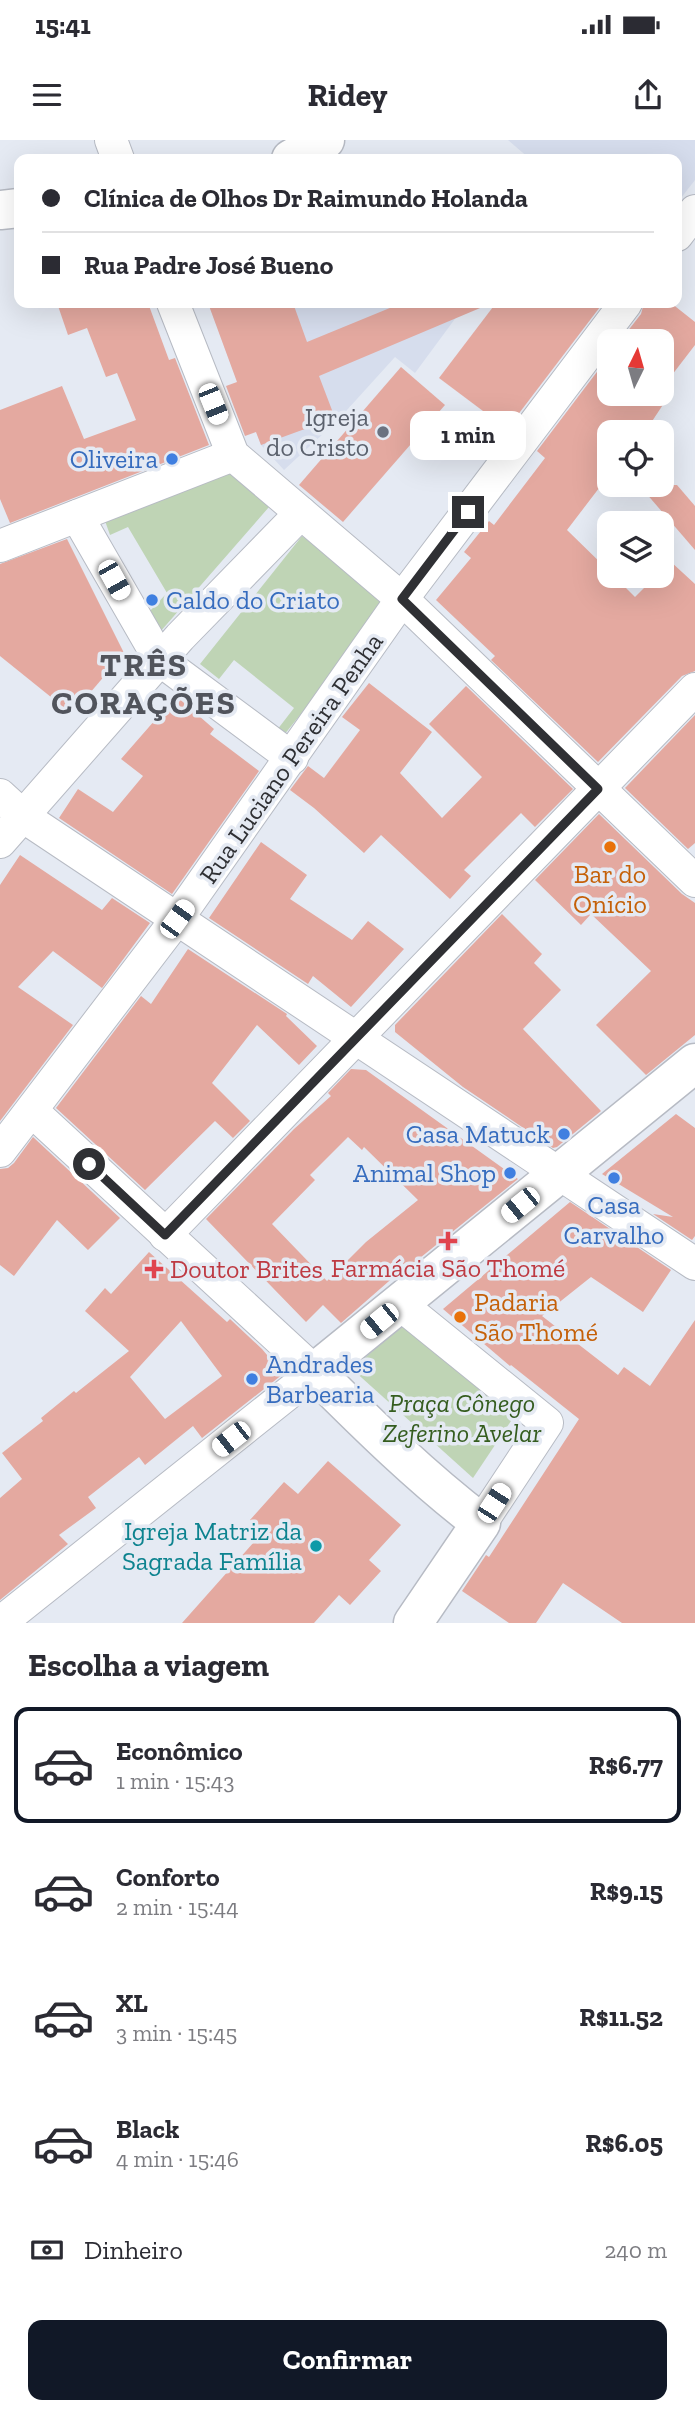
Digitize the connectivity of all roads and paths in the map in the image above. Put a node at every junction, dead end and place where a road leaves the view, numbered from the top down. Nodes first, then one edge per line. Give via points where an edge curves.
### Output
1 (325, 140) edge
2 (300, 154) edge
3 (695, 211) edge
4 (682, 228) edge
5 (175, 308) edge
6 (622, 308) edge
7 (233, 455) junction
8 (301, 513) junction
9 (77, 516) junction
10 (0, 547) edge
11 (402, 599) junction
12 (160, 660) junction
13 (695, 689) edge
14 (292, 758) junction
15 (598, 789) junction
16 (0, 795) edge
17 (24, 817) junction
18 (0, 842) edge
19 (695, 881) edge
20 (177, 919) junction
21 (356, 1038) junction
22 (695, 1063) edge
23 (32, 1111) junction
24 (0, 1151) edge
25 (561, 1172) junction
26 (165, 1235) junction
27 (695, 1264) edge
28 (400, 1304) junction
29 (315, 1372) junction
30 (481, 1523) junction
31 (0, 1623) edge
32 (413, 1623) edge

1 - 2 street
3 - 4 street
5 - 7 street
6 - 11 street, Rua Luciano Pereira Penha
7 - 8 street
7 - 9 street
8 - 11 street
8 - 12 street
9 - 10 street
9 - 12 street
11 - 14 street, Rua Luciano Pereira Penha
11 - 15 street
12 - 14 street
12 - 17 street
13 - 15 street
14 - 20 street, Rua Luciano Pereira Penha
15 - 19 street
15 - 21 street
16 - 17 street
17 - 18 street
17 - 20 street
20 - 21 street
20 - 23 street, Rua Luciano Pereira Penha
21 - 25 street
21 - 26 street
22 - 25 street
23 - 24 street, Rua Luciano Pereira Penha
23 - 26 street
25 - 27 street
25 - 28 street
26 - 29 street
28 - 29 street
28 - 30 street via 547,1423
29 - 30 street
29 - 31 street
30 - 32 street

